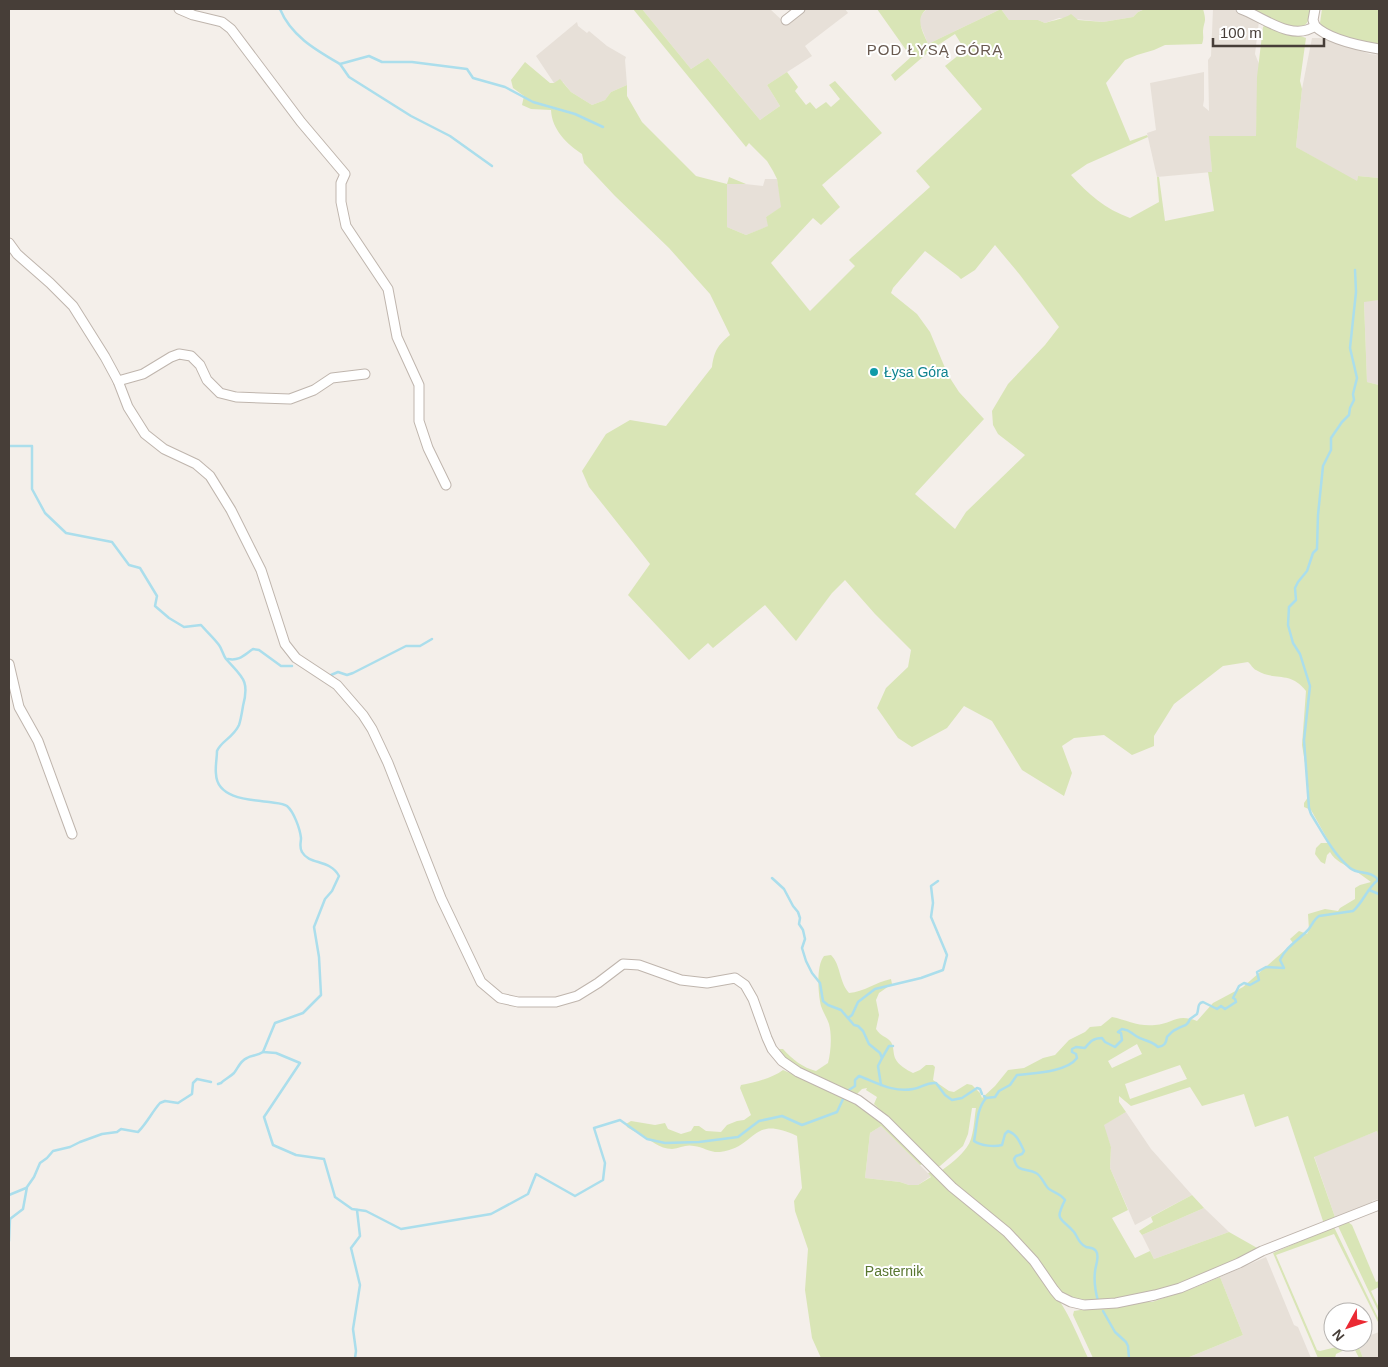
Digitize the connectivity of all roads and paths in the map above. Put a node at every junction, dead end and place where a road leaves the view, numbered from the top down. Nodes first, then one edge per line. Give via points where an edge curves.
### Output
1 (179, 9) edge
2 (800, 9) edge
3 (1241, 9) edge
4 (1314, 9) edge
5 (786, 20) dead end
6 (1315, 26) junction
7 (1379, 49) edge
8 (9, 243) edge
9 (365, 374) dead end
10 (118, 381) junction
11 (446, 485) dead end
12 (9, 664) edge
13 (72, 834) dead end
14 (1379, 1205) edge

1 - 11 street via 222,22 231,29 345,174 341,193 346,226 388,289 397,337 419,385 419,422
2 - 5 street
3 - 6 street via 1288,30 1306,32
4 - 6 street
6 - 7 street via 1326,34
8 - 10 street via 73,306
9 - 10 street via 332,378 314,390 290,399 236,397 220,393 191,356 179,354 143,374
10 - 14 street via 128,407 146,434 164,449 196,464 210,476 261,570 285,644 291,653 337,685 372,729 441,898 480,982 500,998 518,1002 556,1002 577,996 623,964 639,965 682,980 706,983 735,978 745,985 754,999 770,1044 782,1061 858,1100 885,1120 952,1187 1018,1243 1059,1296 1077,1304 1134,1300 1180,1288 1262,1251
12 - 13 street via 19,707 38,741

